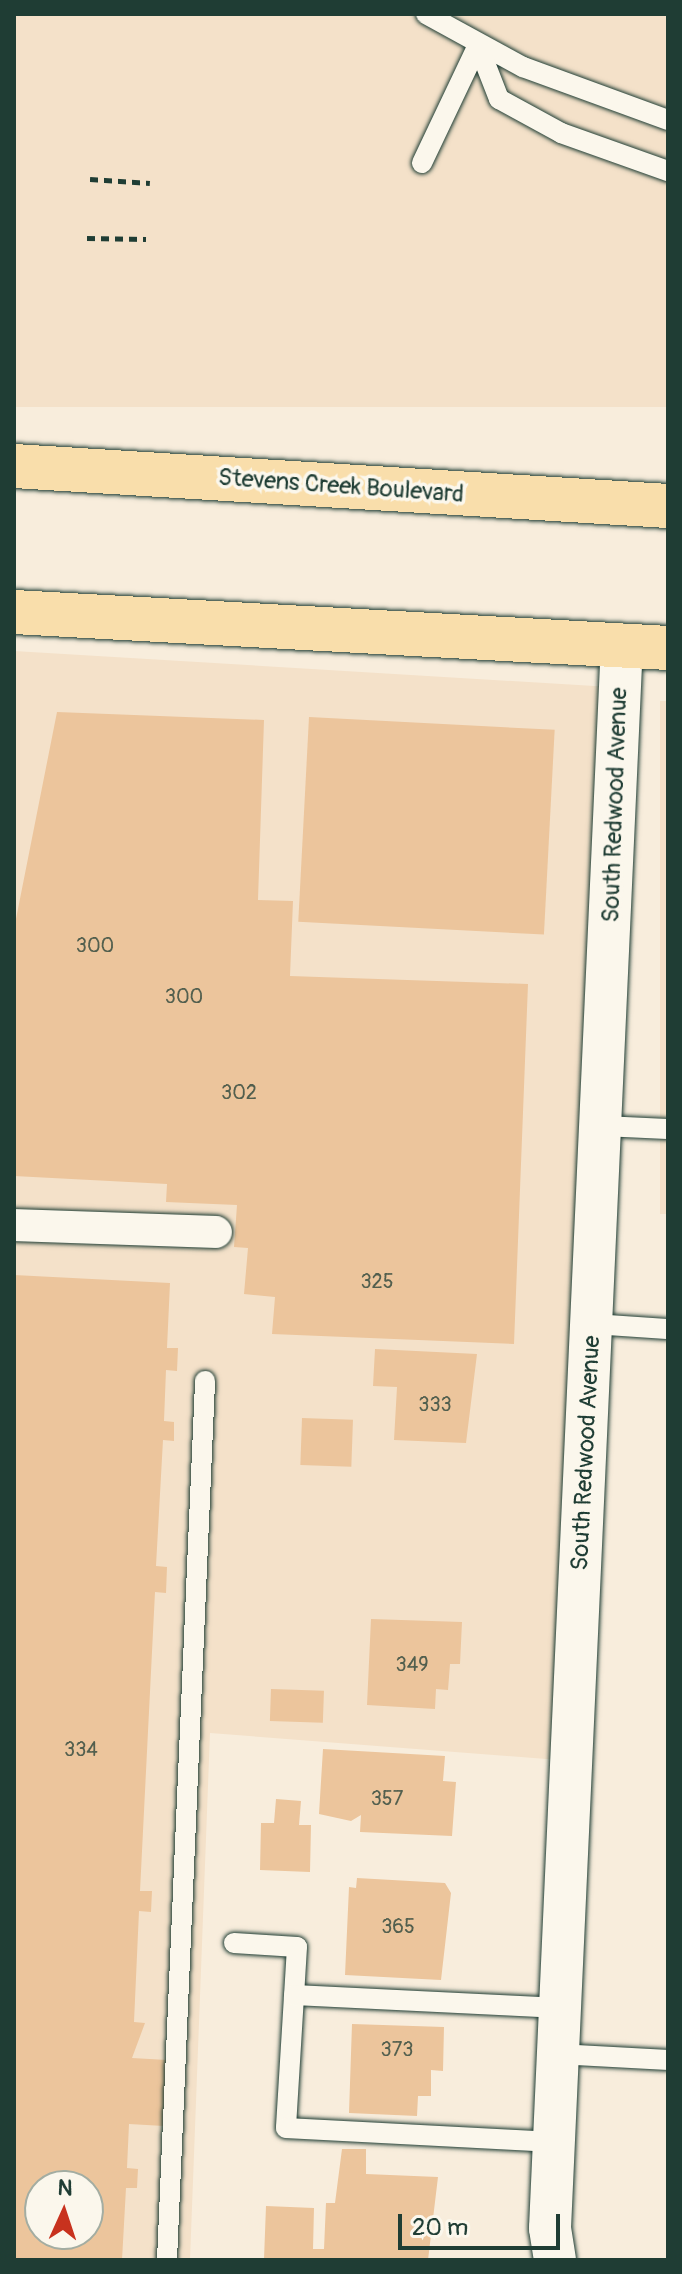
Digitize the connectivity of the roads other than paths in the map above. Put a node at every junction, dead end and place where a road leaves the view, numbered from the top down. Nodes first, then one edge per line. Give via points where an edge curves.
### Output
1 (426, 14) edge
2 (478, 45) junction
3 (668, 120) edge
4 (422, 163) dead end
5 (668, 171) edge
6 (14, 466) edge
7 (668, 506) edge
8 (14, 612) edge
9 (622, 645) junction
10 (668, 648) edge
11 (602, 1126) junction
12 (668, 1129) edge
13 (14, 1225) edge
14 (216, 1232) dead end
15 (592, 1324) junction
16 (668, 1329) edge
17 (205, 1381) dead end
18 (234, 1943) dead end
19 (294, 1995) junction
20 (561, 2008) junction
21 (558, 2054) junction
22 (668, 2060) edge
23 (554, 2142) junction
24 (167, 2260) edge
25 (555, 2260) edge

1 - 2 lane
2 - 3 lane
2 - 4 lane
2 - 5 lane via 499,99 561,133
6 - 7 main road, Stevens Creek Boulevard
8 - 9 main road
9 - 10 main road
9 - 11 street, South Redwood Avenue
11 - 12 lane
11 - 15 street, South Redwood Avenue
13 - 14 street
15 - 16 lane
15 - 20 street, South Redwood Avenue
17 - 24 lane
18 - 19 lane via 297,1947
19 - 20 lane
19 - 23 lane via 286,2128
20 - 21 street, South Redwood Avenue
21 - 22 lane
21 - 23 street, South Redwood Avenue
23 - 25 street, South Redwood Avenue

